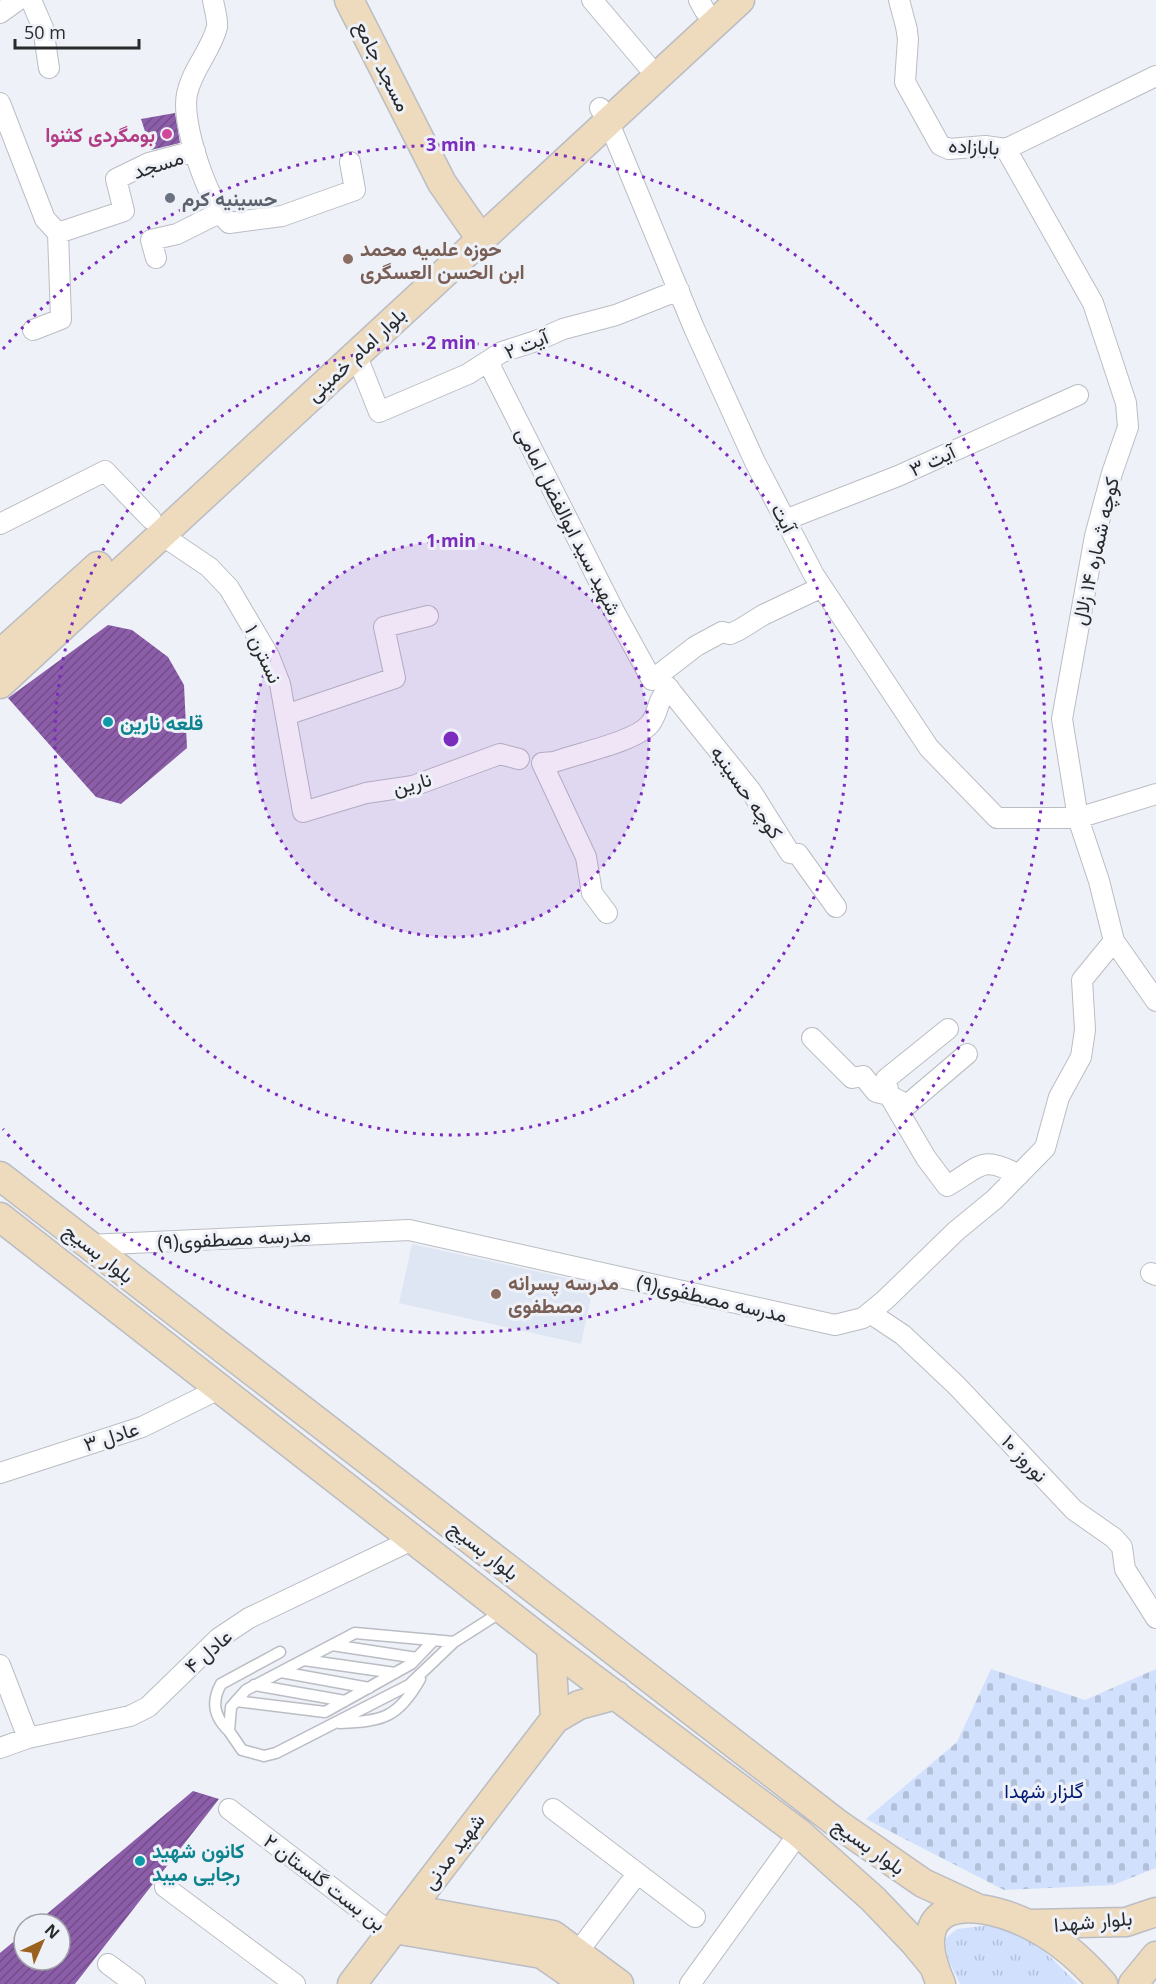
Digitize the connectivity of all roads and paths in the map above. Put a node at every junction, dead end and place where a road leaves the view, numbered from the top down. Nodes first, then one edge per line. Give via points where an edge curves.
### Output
1 (18, 0) edge
2 (31, 0) edge
3 (213, 0) edge
4 (349, 0) edge
5 (592, 0) edge
6 (740, 0) edge
7 (900, 0) edge
8 (707, 4) edge
9 (0, 13) edge
10 (646, 65) junction
11 (49, 68) dead end
12 (1156, 76) edge
13 (0, 103) edge
14 (604, 115) junction
15 (1006, 149) junction
16 (195, 152) junction
17 (350, 162) dead end
18 (219, 213) junction
19 (475, 232) junction
20 (58, 233) junction
21 (156, 258) dead end
22 (679, 290) junction
23 (33, 330) dead end
24 (356, 354) junction
25 (488, 362) junction
26 (1078, 394) dead end
27 (785, 520) junction
28 (0, 524) edge
29 (156, 526) junction
30 (822, 587) junction
31 (428, 616) dead end
32 (0, 654) edge
33 (659, 681) junction
34 (0, 684) edge
35 (286, 715) junction
36 (519, 759) dead end
37 (1156, 794) edge
38 (303, 812) joint
39 (1078, 818) junction
40 (836, 907) dead end
41 (607, 913) dead end
42 (1114, 941) junction
43 (1156, 1001) edge
44 (948, 1029) dead end
45 (812, 1038) dead end
46 (967, 1054) dead end
47 (889, 1095) junction
48 (1019, 1175) junction
49 (0, 1176) edge
50 (1, 1220) edge
51 (88, 1245) junction
52 (870, 1313) junction
53 (219, 1389) junction
54 (0, 1473) edge
55 (414, 1539) junction
56 (1153, 1606) edge
57 (504, 1610) junction
58 (434, 1640) junction
59 (454, 1641) junction
60 (332, 1645) junction
61 (551, 1647) junction
62 (280, 1652) dead end
63 (417, 1658) junction
64 (304, 1659) junction
65 (0, 1665) edge
66 (427, 1668) junction
67 (281, 1672) junction
68 (395, 1673) junction
69 (254, 1686) junction
70 (369, 1688) junction
71 (616, 1695) junction
72 (236, 1701) junction
73 (345, 1701) junction
74 (555, 1719) junction
75 (334, 1724) junction
76 (229, 1731) junction
77 (28, 1738) junction
78 (0, 1748) edge
79 (230, 1809) dead end
80 (553, 1809) dead end
81 (799, 1833) junction
82 (895, 1864) junction
83 (637, 1874) junction
84 (165, 1887) dead end
85 (873, 1899) junction
86 (977, 1908) junction
87 (1156, 1912) edge
88 (695, 1917) dead end
89 (398, 1923) junction
90 (1028, 1924) junction
91 (577, 1953) junction
92 (1156, 1956) edge
93 (108, 1964) dead end
94 (937, 1975) edge
95 (583, 1983) edge
96 (135, 1984) edge
97 (295, 1984) edge
98 (352, 1984) edge
99 (619, 1984) edge
100 (690, 1984) edge
101 (1103, 1984) edge
102 (1133, 1984) edge

1 - 9 street
2 - 11 street via 43,28
3 - 16 street via 217,26 194,70 186,96
4 - 19 main road, مسجد جامع via 442,183
5 - 10 street
6 - 14 main road, بلوار امام خمینی
7 - 15 street, بابازاده via 908,39 905,82 940,145 949,149
8 - 10 main road, بلوار امام خمینی
10 - 14 main road, بلوار امام خمینی
12 - 15 street, بابازاده
13 - 20 street via 45,219
14 - 19 main road, بلوار امام خمینی
14 - 22 street, آیت
15 - 39 street, کوچه شماره ۱۴ زلال via 1093,303 1126,403 1128,428 1095,536 1062,719
16 - 18 street
16 - 20 street, مسجد via 149,163 116,178 124,211
17 - 18 street via 355,190 282,216 229,223
18 - 21 street via 177,234 151,240
19 - 24 main road, بلوار امام خمینی
19 - 29 main road, بلوار امام خمینی via 236,445
20 - 23 street via 61,320
22 - 25 street, آیت ۲ via 616,315 563,329 502,352
22 - 27 street, آیت
24 - 25 street, آیت ۲ via 379,412
24 - 29 main road, بلوار امام خمینی
25 - 33 street, شهید سید ابوالفضل امامی via 614,611
26 - 27 street, آیت ۳ via 898,476
27 - 30 street, آیت
28 - 29 street, نسترن ۱ via 105,471
29 - 32 main road, بلوار امام خمینی
29 - 34 main road, بلوار امام خمینی
29 - 35 street, نسترن ۱ via 210,567 229,588 269,656
30 - 33 street via 739,630 722,632 705,641
30 - 39 street, آیت via 929,748 997,818
31 - 35 street via 384,627 395,678
33 - 40 street, کوچه حسینیه via 751,791 790,853 798,854
33 - 41 street via 656,715 648,726 633,736 542,763 586,857 592,893
35 - 38 street, نسترن ۱
36 - 38 street, نارین via 500,754 413,786 366,794
37 - 39 street, آیت
39 - 42 street, کوچه شماره ۱۴ زلال
42 - 43 street
42 - 48 street, مدرسه مصطفوی(۹) via 1082,980 1081,1057 1059,1097 1045,1148
44 - 47 street via 886,1079
45 - 47 street via 852,1078 863,1076 876,1092
46 - 47 street via 907,1105
47 - 48 street via 947,1186 988,1162
48 - 52 street, مدرسه مصطفوی(۹)
49 - 51 main road, بلوار بسیج
50 - 53 main road, بلوار بسیج
51 - 52 street, مدرسه مصطفوی(۹) via 409,1230 835,1325
51 - 82 main road, بلوار بسیج
52 - 56 street, نوروز ۱۰ via 903,1335 957,1386 1074,1510 1114,1538 1122,1548 1125,1569
53 - 54 street, عادل ۳ via 142,1427
53 - 55 main road, بلوار بسیج
55 - 57 main road, بلوار بسیج
55 - 77 street, عادل ۴ via 249,1618 219,1638 148,1707 129,1716
57 - 59 lane
57 - 61 main road, بلوار بسیج
58 - 59 lane
58 - 60 lane via 355,1633
58 - 63 lane
59 - 66 lane
60 - 63 lane
60 - 64 lane
61 - 71 main road, بلوار بسیج
61 - 74 main road
62 - 76 lane via 221,1684 214,1704 221,1724
63 - 68 lane
64 - 67 lane
64 - 68 lane
65 - 77 street
66 - 75 lane via 410,1685
66 - 75 lane via 406,1704 374,1721
67 - 69 lane
67 - 70 lane
68 - 70 lane
69 - 72 lane
69 - 73 lane
70 - 73 lane
71 - 74 main road, شهید مدنی via 579,1705
71 - 81 main road, بلوار بسیج
72 - 73 lane via 325,1713
72 - 76 lane via 231,1707
74 - 89 main road, شهید مدنی
75 - 76 lane via 264,1756 242,1750
77 - 78 street, عادل ۴
79 - 89 street, بن بست گلستان ۲
80 - 83 street
81 - 85 main road, بلوار بسیج
81 - 100 street
82 - 85 main road via 901,1877 897,1891 886,1899
82 - 86 main road, بلوار بسیج via 924,1883
83 - 88 street
83 - 91 street
84 - 97 street
85 - 94 main road, بلوار بسیج via 914,1942
86 - 90 main road
86 - 94 main road via 956,1909 940,1916 930,1928 928,1945
87 - 90 main road, بلوار شهدا via 1126,1922
89 - 91 main road via 553,1935
89 - 95 main road via 542,1954
89 - 98 main road, شهید مدنی
90 - 101 main road via 1064,1947
91 - 99 main road
92 - 102 main road
93 - 96 street

